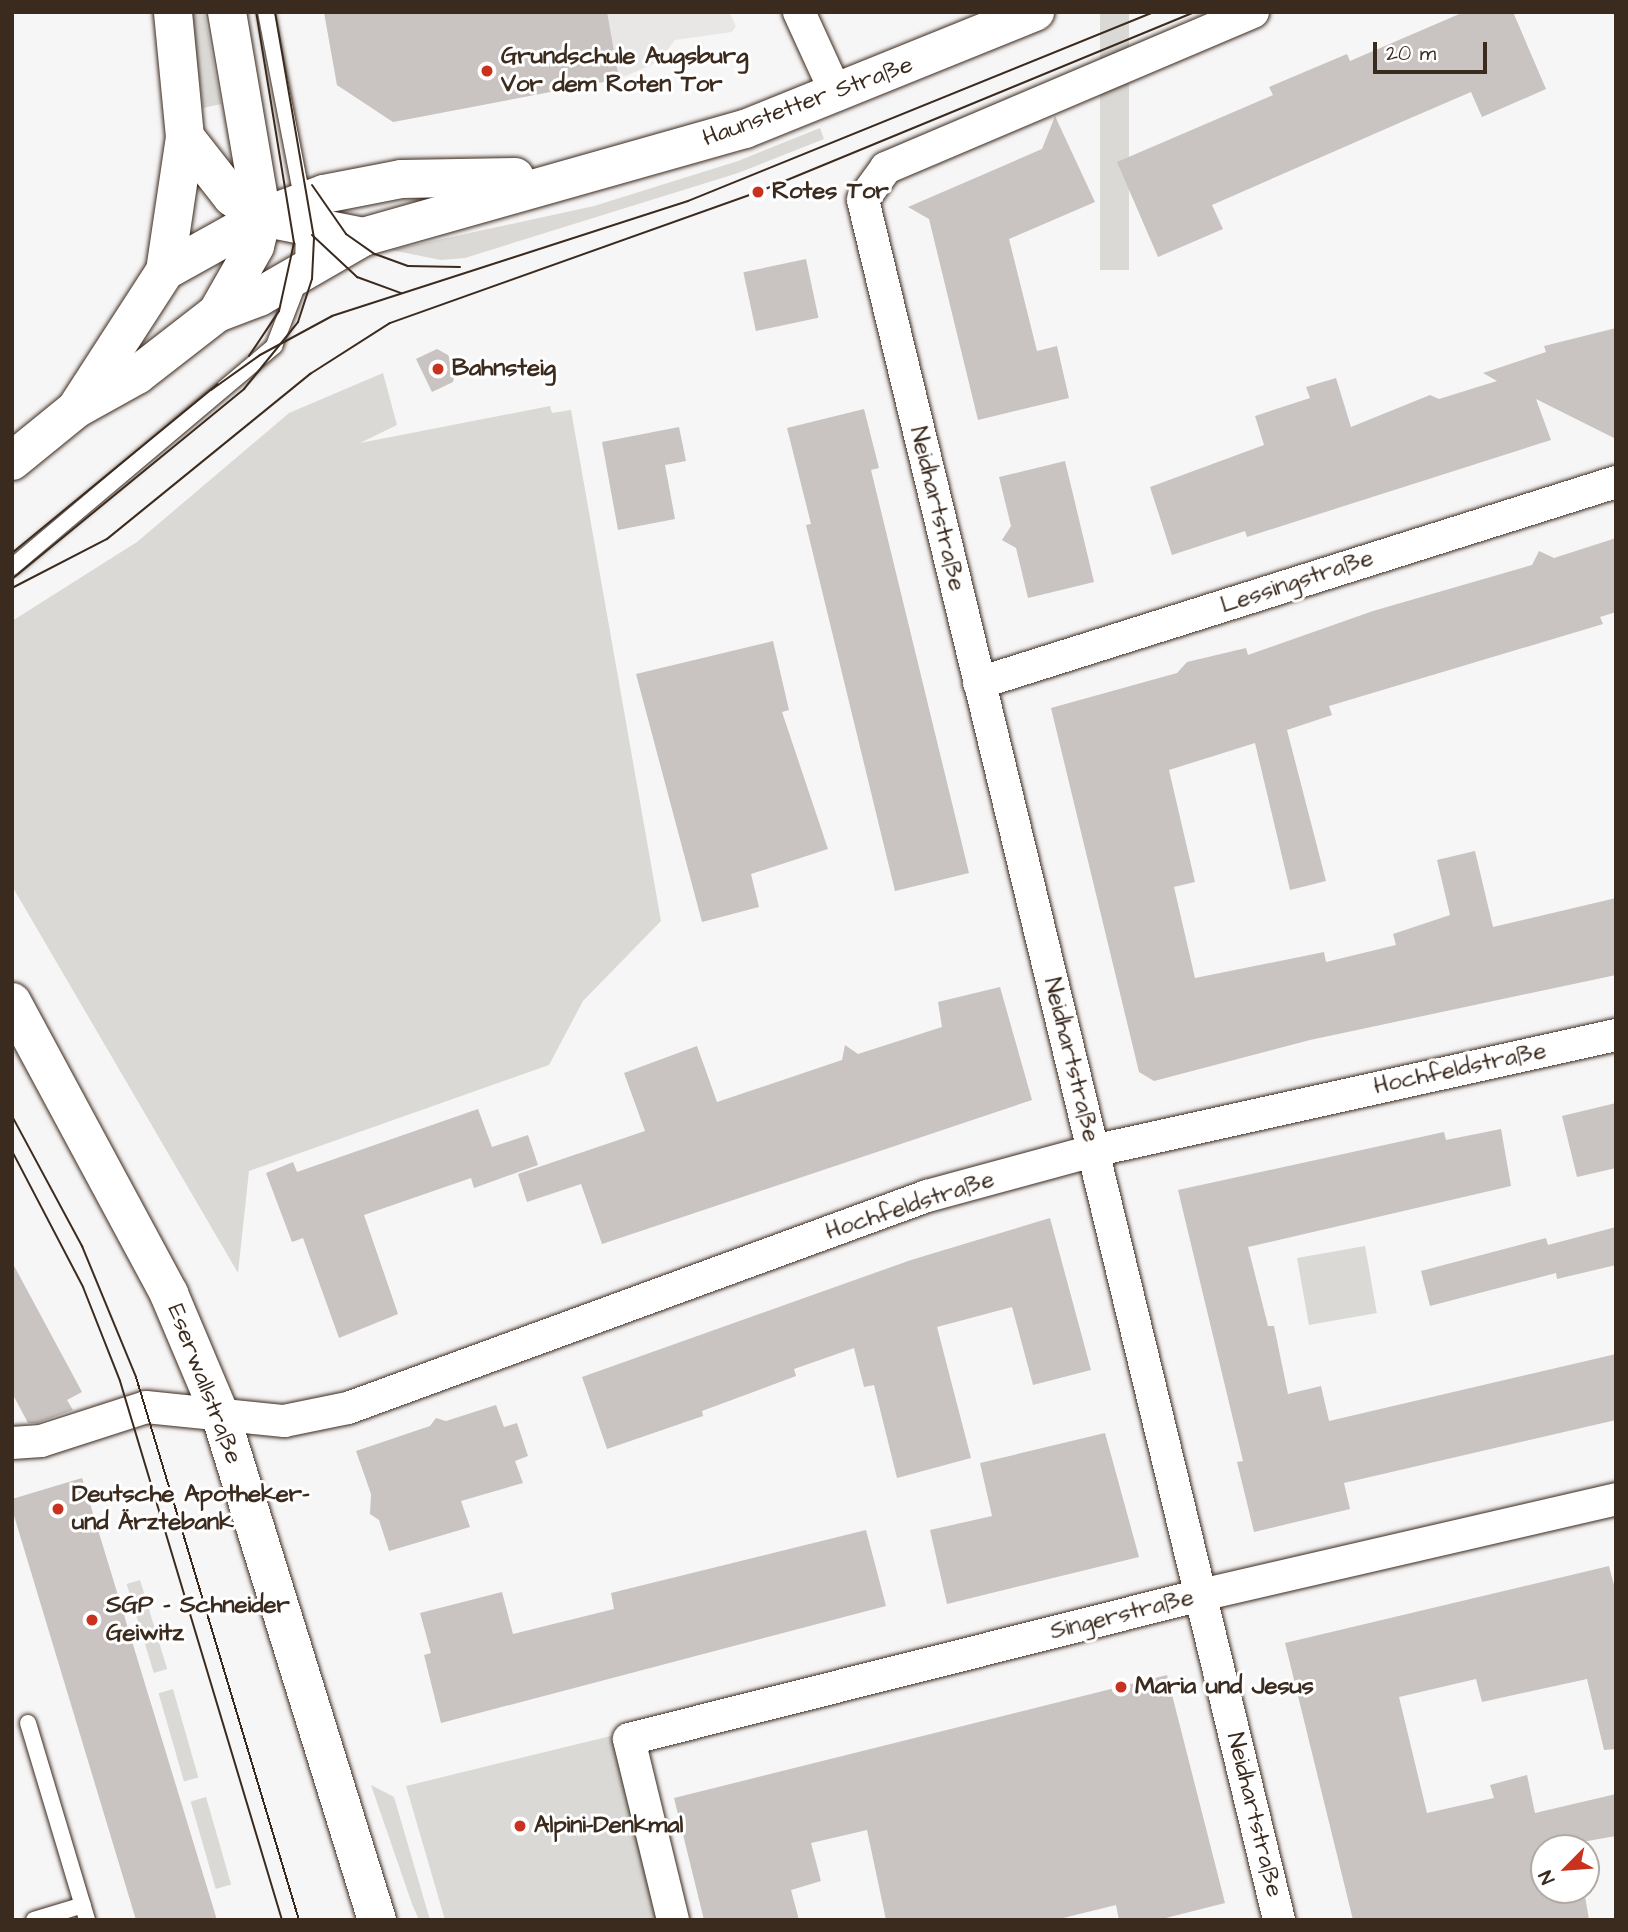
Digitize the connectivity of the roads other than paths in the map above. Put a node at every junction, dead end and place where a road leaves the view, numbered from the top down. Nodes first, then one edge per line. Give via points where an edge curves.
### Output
1 (173, 12) edge
2 (227, 12) edge
3 (266, 12) edge
4 (799, 12) edge
5 (1035, 12) edge
6 (1253, 12) edge
7 (837, 95) junction
8 (185, 137) junction
9 (576, 175) junction
10 (303, 215) junction
11 (262, 217) junction
12 (363, 237) junction
13 (165, 271) junction
14 (303, 271) junction
15 (217, 313) junction
16 (76, 409) junction
17 (12, 461) edge
18 (1616, 482) edge
19 (12, 566) edge
20 (979, 683) junction
21 (12, 1002) edge
22 (1616, 1035) edge
23 (1093, 1151) junction
24 (221, 1418) junction
25 (12, 1443) edge
26 (1616, 1499) edge
27 (1201, 1595) junction
28 (28, 1723) dead end
29 (85, 1912) edge
30 (34, 1920) edge
31 (377, 1920) edge
32 (673, 1920) edge
33 (1279, 1920) edge

1 - 8 main road
2 - 11 main road
3 - 10 lane
4 - 7 street
5 - 7 main road, Haunstetter Straße
6 - 20 street, Neidhartstraße via 886,168 863,200
7 - 9 main road, Haunstetter Straße via 733,132
8 - 11 main road, Haunstetter Straße via 232,197
8 - 13 main road
9 - 10 main road, Haunstetter Straße via 401,180
9 - 12 main road, Haunstetter Straße
10 - 11 main road, Haunstetter Straße
10 - 12 main road, Haunstetter Straße
10 - 14 lane
11 - 13 main road
11 - 15 main road via 255,246
12 - 14 main road, Haunstetter Straße
13 - 16 main road
14 - 15 main road, Haunstetter Straße via 259,297
14 - 19 lane via 289,316 263,358
15 - 16 main road via 137,375
16 - 17 main road
18 - 20 street, Lessingstraße
20 - 23 street, Neidhartstraße
21 - 24 main road, Eserwallstraße via 169,1294
22 - 23 street, Hochfeldstraße
23 - 24 street, Hochfeldstraße via 927,1196 348,1408 284,1421
23 - 27 street, Neidhartstraße
24 - 25 street, Hochfeldstraße via 146,1407 41,1441
24 - 31 main road, Eserwallstraße
26 - 27 street, Singerstraße
27 - 32 street, Singerstraße via 629,1739
27 - 33 street, Neidhartstraße
28 - 29 lane
29 - 30 lane

